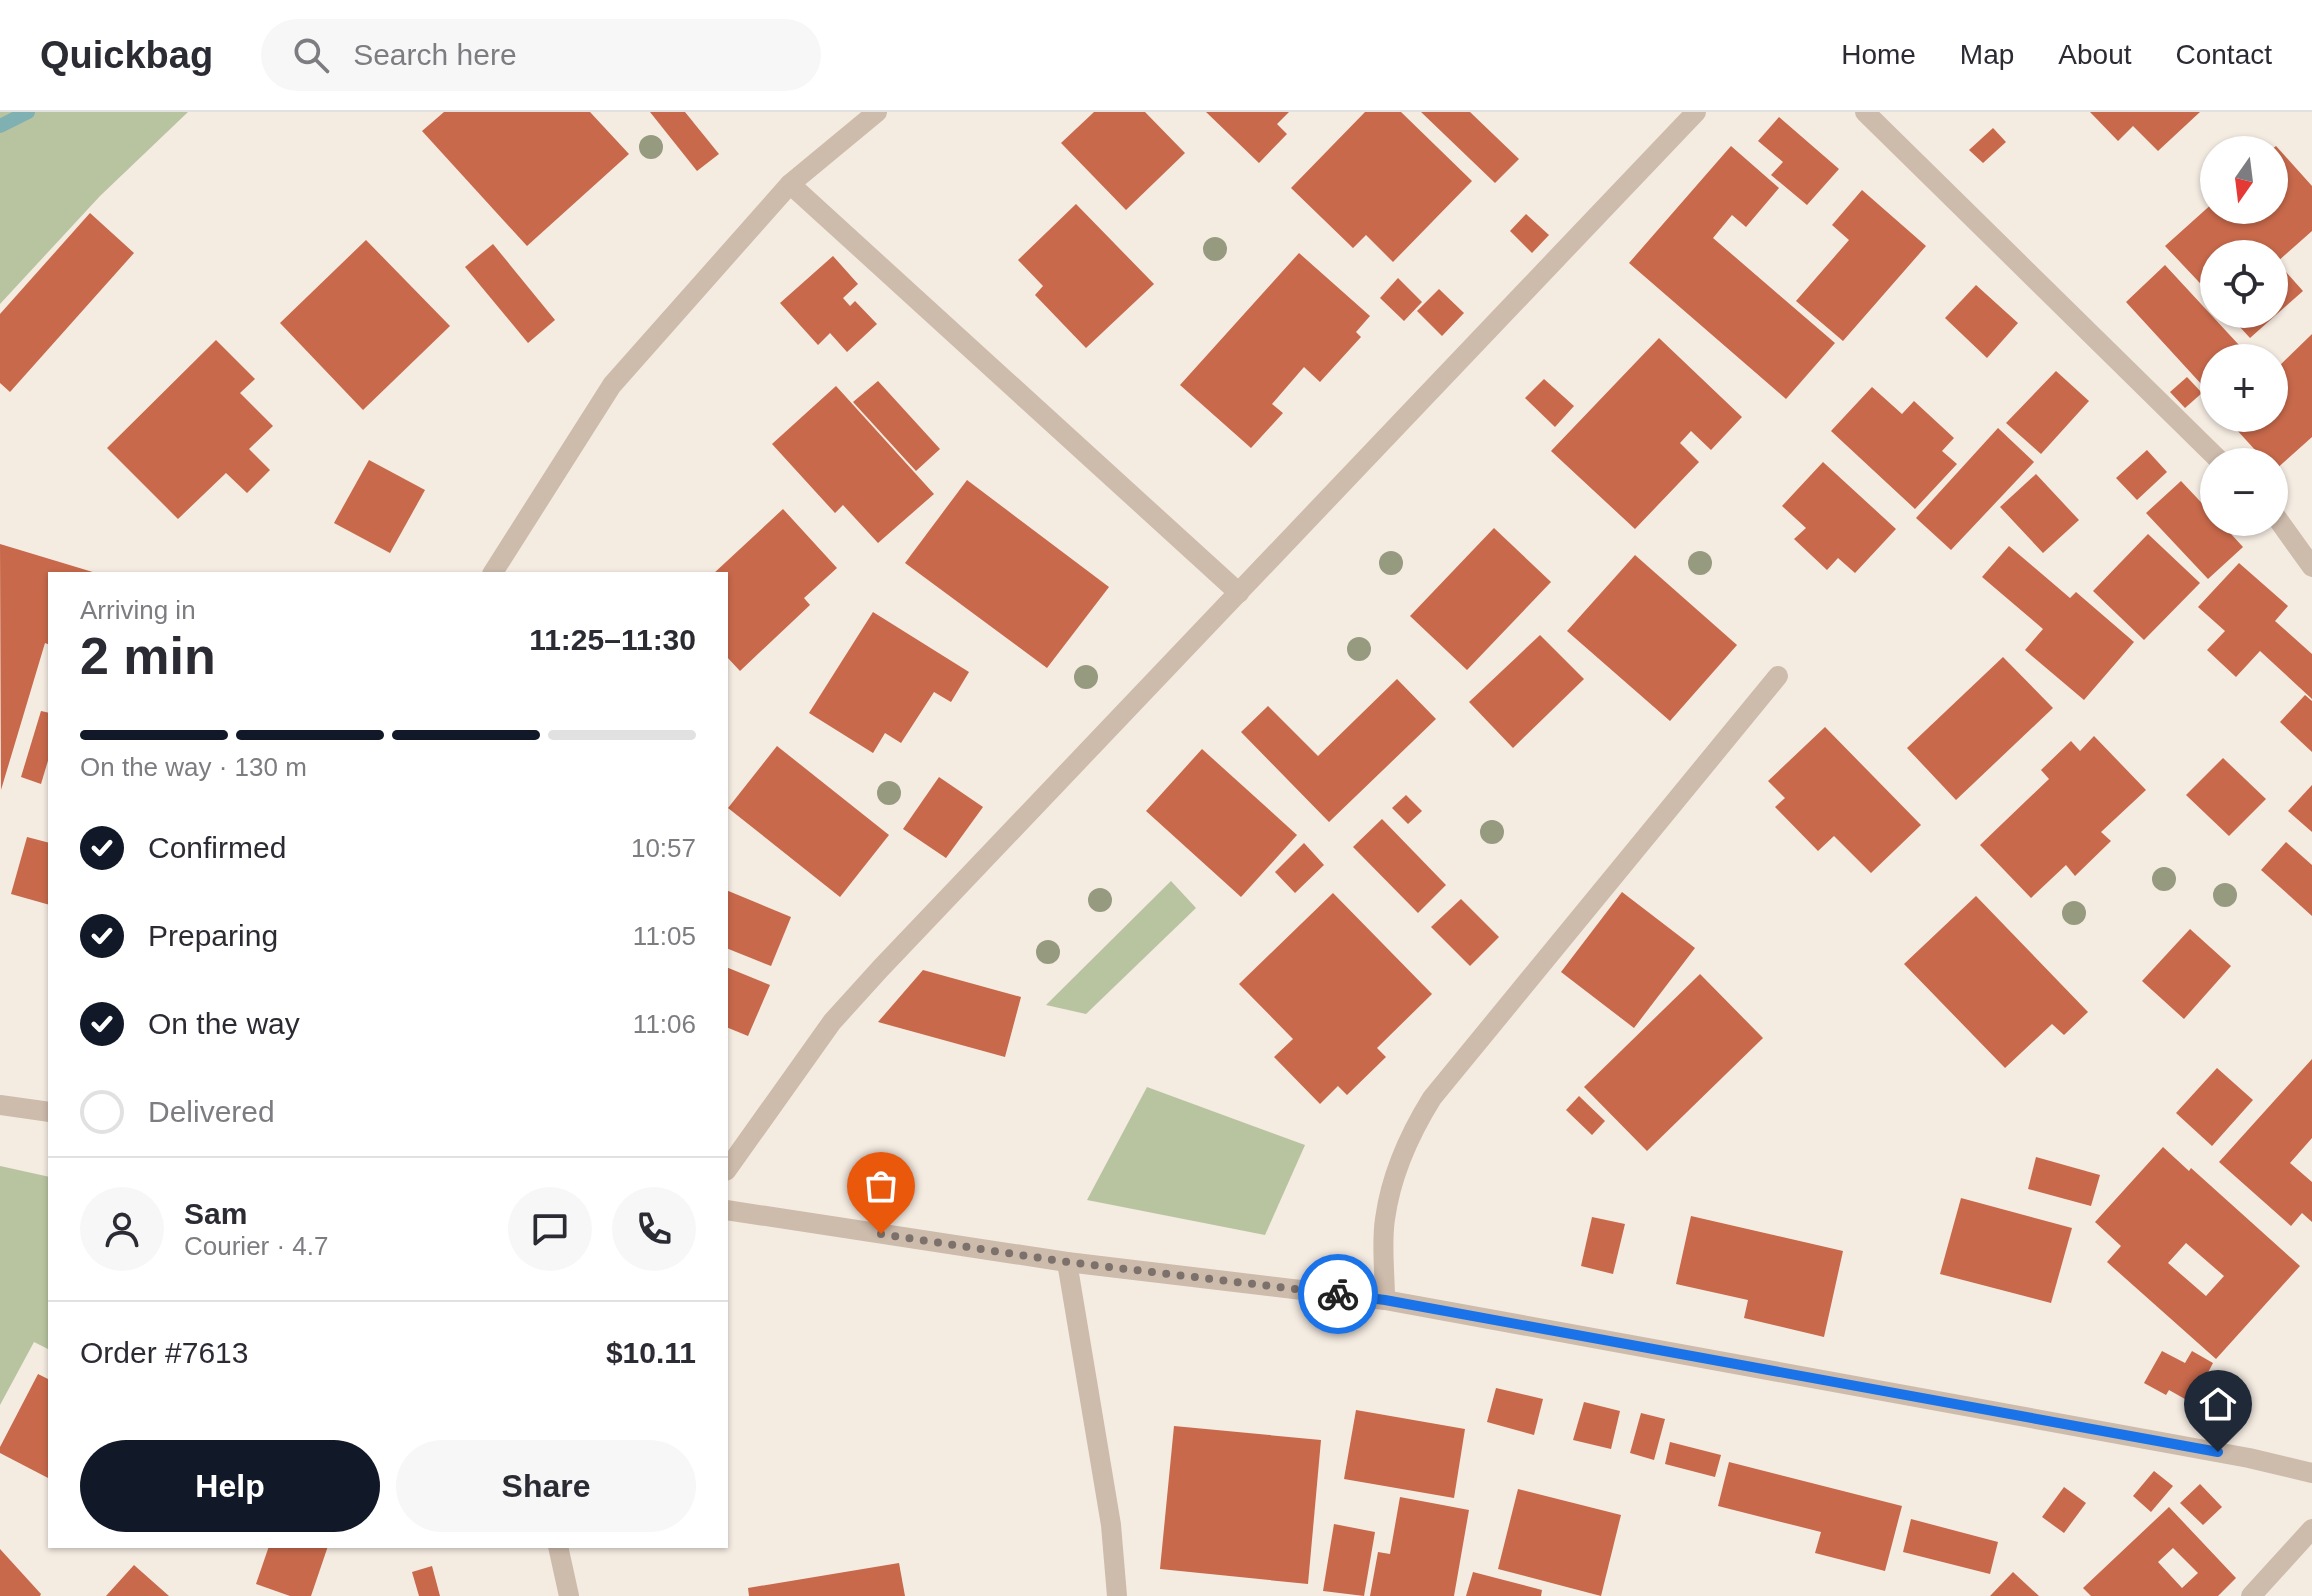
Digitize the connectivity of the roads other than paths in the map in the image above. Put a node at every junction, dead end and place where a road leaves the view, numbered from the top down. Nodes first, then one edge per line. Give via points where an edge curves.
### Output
1 (877, 112) edge
2 (1696, 112) edge
3 (1865, 112) edge
4 (790, 184) junction
5 (2207, 448) edge
6 (2288, 534) edge
7 (2312, 567) edge
8 (493, 572) edge
9 (1239, 593) junction
10 (1778, 676) dead end
11 (0, 1105) edge
12 (48, 1112) edge
13 (728, 1168) edge
14 (728, 1210) edge
15 (1067, 1262) junction
16 (1385, 1300) junction
17 (2312, 1473) edge
18 (2312, 1529) edge
19 (558, 1548) edge
20 (569, 1596) edge
21 (1117, 1596) edge
22 (2251, 1596) edge

1 - 4 street
2 - 9 street
3 - 5 street
4 - 8 street via 612,385
4 - 9 street
6 - 7 street
9 - 13 street via 832,1022
10 - 16 street via 1432,1098 1396,1172 1385,1220
11 - 12 street
14 - 15 street
15 - 16 street
15 - 21 street via 1111,1525
16 - 17 street
18 - 22 street
19 - 20 street

